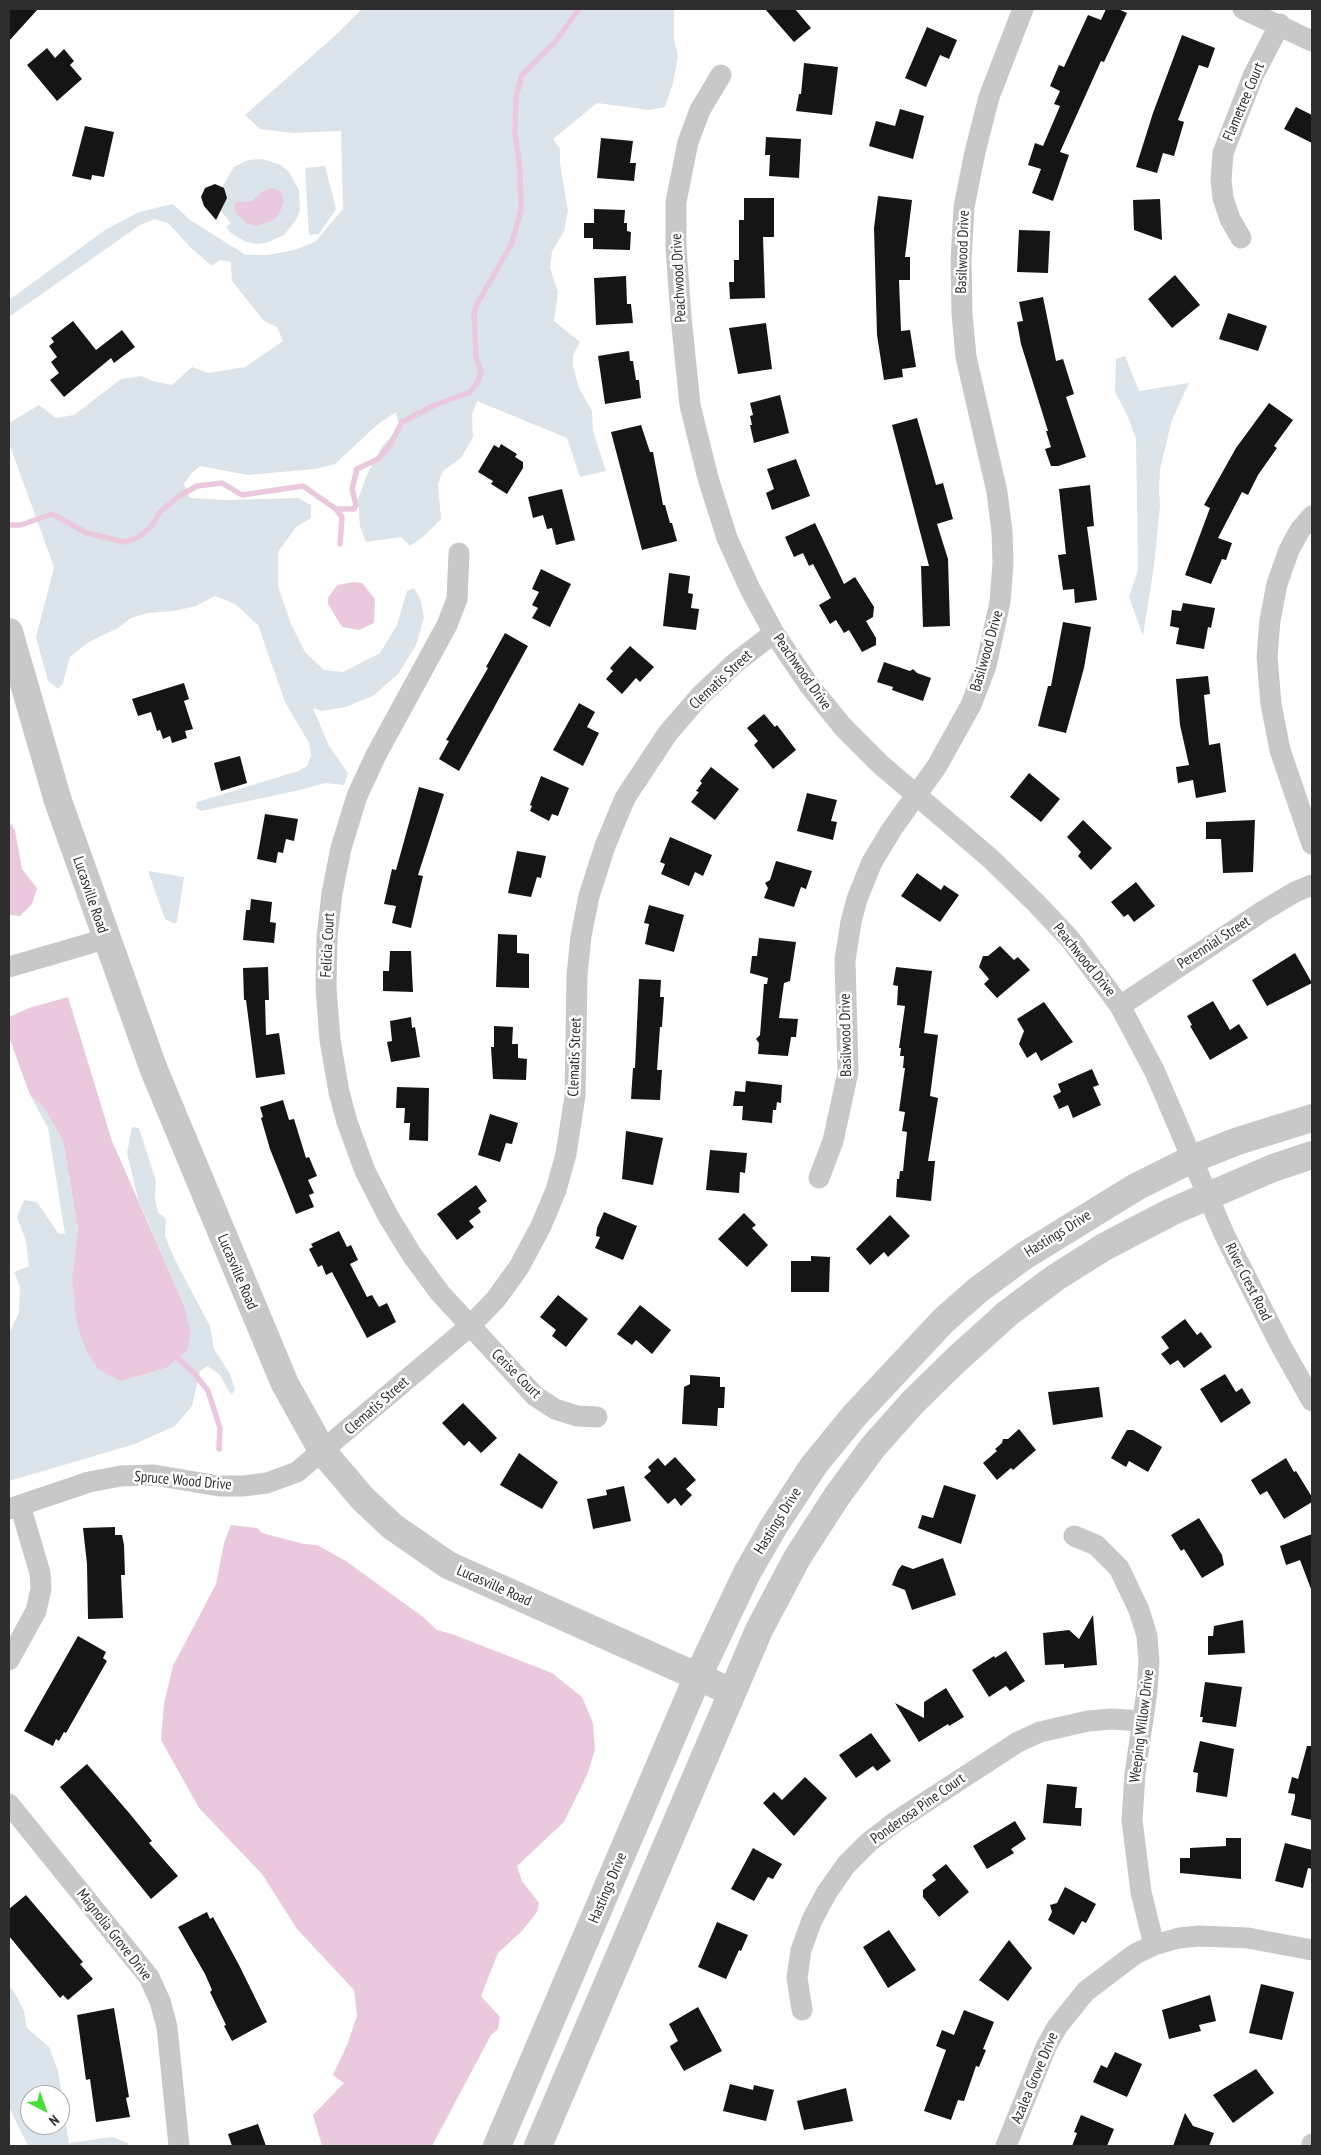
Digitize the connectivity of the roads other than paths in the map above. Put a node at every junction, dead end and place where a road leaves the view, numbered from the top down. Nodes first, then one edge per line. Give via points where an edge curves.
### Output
1 (1023, 9) edge
2 (1244, 9) edge
3 (1280, 24) junction
4 (1312, 41) edge
5 (721, 75) dead end
6 (1241, 238) dead end
7 (1312, 516) edge
8 (459, 553) dead end
9 (9, 632) edge
10 (774, 633) junction
11 (916, 796) junction
12 (1312, 844) edge
13 (1312, 885) edge
14 (105, 939) junction
15 (9, 967) edge
16 (1120, 1006) junction
17 (1312, 1118) edge
18 (1312, 1155) edge
19 (1192, 1159) junction
20 (819, 1178) dead end
21 (1207, 1195) junction
22 (469, 1327) junction
23 (1312, 1401) edge
24 (597, 1417) dead end
25 (323, 1452) junction
26 (14, 1507) edge
27 (1074, 1536) dead end
28 (9, 1660) edge
29 (698, 1676) junction
30 (732, 1692) junction
31 (1143, 1721) junction
32 (9, 1804) edge
33 (1154, 1945) junction
34 (1312, 1950) edge
35 (802, 2010) dead end
36 (178, 2146) edge
37 (497, 2146) edge
38 (538, 2146) edge
39 (1006, 2146) edge

1 - 11 street, Basilwood Drive via 989,97 975,152 964,208 961,261 966,357 997,492 1002,532 1000,602 986,666 971,705 952,742
2 - 3 street
3 - 4 street
3 - 6 street, Flametree Court via 1253,76 1223,153 1223,198
5 - 10 street, Peachwood Drive via 700,110 681,168 676,202 681,317 690,405 708,478 727,538
7 - 12 street via 1289,550 1277,584 1267,657 1270,704 1280,750
8 - 22 street, Felicia Court via 456,599 447,625 376,755 357,796 341,848 330,910 326,988 339,1092 365,1171 412,1255
9 - 14 street, Lucasville Road via 58,800
10 - 11 street, Peachwood Drive via 842,726
10 - 22 street, Clematis Street via 700,696 668,732 625,798 604,846 581,936 577,975 575,1096 566,1154 556,1190 519,1267 496,1299
11 - 16 street, Peachwood Drive via 991,859 1036,903 1070,939
11 - 20 street, Basilwood Drive via 872,862 851,922 846,960 848,1072 833,1141
13 - 16 street, Perennial Street via 1255,916
14 - 15 street
14 - 25 street, Lucasville Road via 154,1070 234,1265 285,1384
16 - 19 street, Peachwood Drive via 1155,1072
17 - 19 street, Hastings Drive via 1238,1140
18 - 21 street
19 - 21 street, River Crest Road
19 - 29 street, Hastings Drive via 1136,1187 1024,1256 958,1308 904,1360 814,1465 774,1526 747,1573
21 - 23 street, River Crest Road via 1281,1346
21 - 30 street via 1104,1247 1055,1278 1008,1314 913,1402 836,1496 797,1558 759,1630
22 - 24 street, Cerise Court via 535,1396 555,1409 577,1416
22 - 25 street, Clematis Street
25 - 26 street, Spruce Wood Drive via 297,1472 267,1483 219,1486 154,1475 121,1476 89,1482
25 - 29 street, Lucasville Road via 363,1499 393,1527 448,1565
26 - 28 street via 40,1573 41,1589 36,1611
27 - 31 street, Weeping Willow Drive via 1110,1557 1127,1582 1139,1610 1150,1661
29 - 30 street, Lucasville Road
29 - 37 street, Hastings Drive
30 - 38 street
31 - 33 street, Weeping Willow Drive via 1132,1820 1141,1892
31 - 35 street, Ponderosa Pine Court via 1088,1721 1040,1732 1010,1747 869,1842 846,1865 827,1892 800,1950 797,1978
32 - 36 street, Magnolia Grove Drive via 148,1978 160,2001 167,2027
33 - 34 street, Azalea Grove Drive via 1199,1936 1248,1938
33 - 39 street, Azalea Grove Drive via 1108,1972 1071,2008 1046,2047

